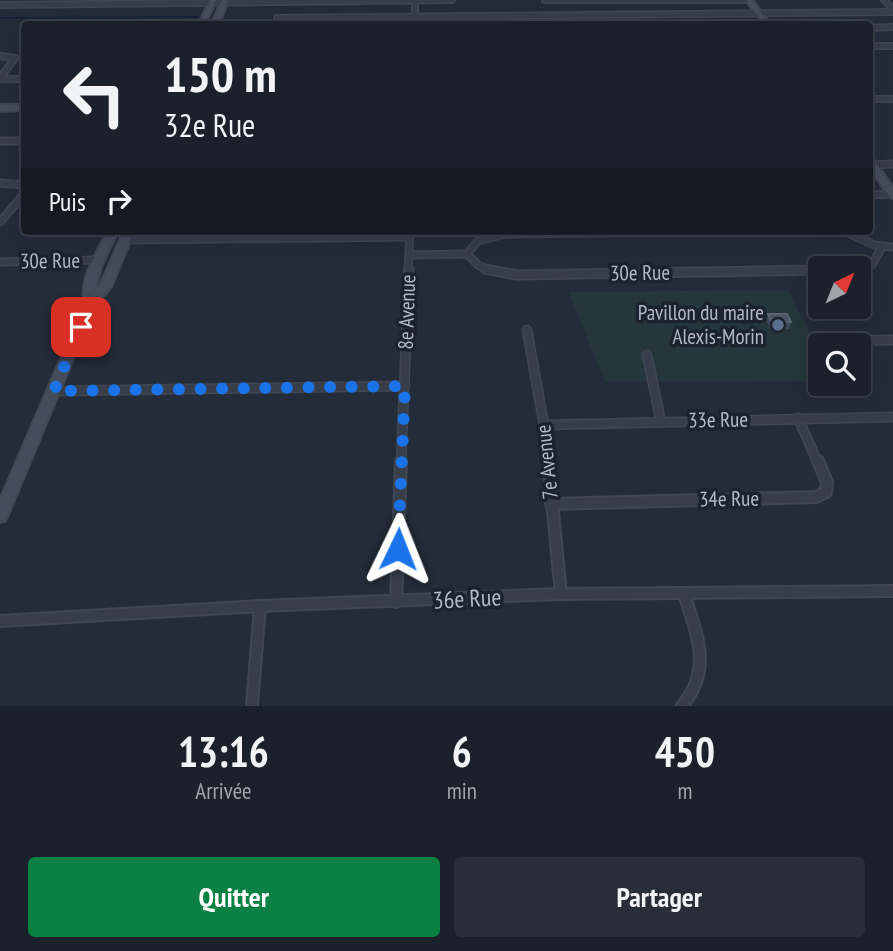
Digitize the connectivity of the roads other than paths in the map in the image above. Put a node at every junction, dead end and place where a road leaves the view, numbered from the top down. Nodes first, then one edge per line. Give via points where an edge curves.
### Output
1 (415, 0) edge
2 (452, 0) edge
3 (545, 0) edge
4 (750, 0) edge
5 (884, 0) edge
6 (212, 1) edge
7 (224, 1) edge
8 (0, 5) edge
9 (893, 10) edge
10 (760, 13) junction
11 (415, 17) junction
12 (277, 18) dead end
13 (203, 21) edge
14 (216, 21) edge
15 (415, 21) edge
16 (765, 21) edge
17 (893, 27) edge
18 (873, 28) edge
19 (873, 46) edge
20 (893, 46) edge
21 (0, 56) edge
22 (0, 79) edge
23 (21, 79) edge
24 (873, 99) edge
25 (893, 99) edge
26 (0, 108) edge
27 (21, 108) edge
28 (0, 141) edge
29 (21, 141) edge
30 (873, 163) edge
31 (893, 164) edge
32 (873, 166) edge
33 (0, 183) edge
34 (21, 185) edge
35 (893, 194) edge
36 (873, 195) edge
37 (21, 198) edge
38 (0, 222) edge
39 (111, 235) edge
40 (268, 235) edge
41 (410, 235) edge
42 (502, 235) edge
43 (853, 235) edge
44 (127, 236) edge
45 (881, 247) junction
46 (893, 247) edge
47 (467, 254) junction
48 (410, 255) junction
49 (99, 260) junction
50 (0, 262) edge
51 (872, 267) edge
52 (808, 270) edge
53 (90, 306) junction
54 (527, 330) dead end
55 (871, 340) edge
56 (893, 340) edge
57 (647, 355) dead end
58 (405, 386) junction
59 (54, 391) junction
60 (893, 416) edge
61 (798, 418) junction
62 (661, 422) junction
63 (544, 425) junction
64 (551, 504) junction
65 (0, 517) edge
66 (893, 591) edge
67 (561, 594) junction
68 (684, 594) junction
69 (396, 602) junction
70 (260, 606) junction
71 (0, 621) edge
72 (252, 706) edge
73 (682, 706) edge

1 - 2 street
1 - 7 street
1 - 11 street
3 - 4 street
4 - 10 street
5 - 9 street
6 - 7 street
6 - 8 street
6 - 13 street
7 - 14 street
9 - 10 street
10 - 11 street
10 - 16 street
11 - 12 street
11 - 15 street
17 - 18 street
19 - 20 street
21 - 22 street via 15,58
22 - 23 street
24 - 25 street
26 - 27 street
28 - 29 street
30 - 31 street
32 - 35 street
33 - 34 street
35 - 36 street
37 - 38 street
39 - 49 street
40 - 44 street
41 - 48 street, 8e Avenue
42 - 47 street via 477,241
43 - 45 street
44 - 53 street via 105,287
45 - 46 street
45 - 51 street
47 - 48 street
47 - 52 street, 30e Rue via 487,272 517,275
48 - 58 street, 8e Avenue
49 - 50 street, 30e Rue
49 - 53 street via 87,295
53 - 59 street
54 - 63 street, 7e Avenue
55 - 56 street
57 - 62 street
58 - 59 street
58 - 69 street, 8e Avenue
59 - 65 street
60 - 61 street, 33e Rue
61 - 62 street, 33e Rue
61 - 64 street, 34e Rue via 827,482 826,492 816,497
62 - 63 street, 33e Rue
63 - 64 street, 7e Avenue
64 - 67 street, 7e Avenue
66 - 68 street, 36e Rue
67 - 68 street, 36e Rue
67 - 69 street, 36e Rue
68 - 73 street via 702,663 700,682
69 - 70 street, 36e Rue
70 - 71 street, 36e Rue
70 - 72 street

